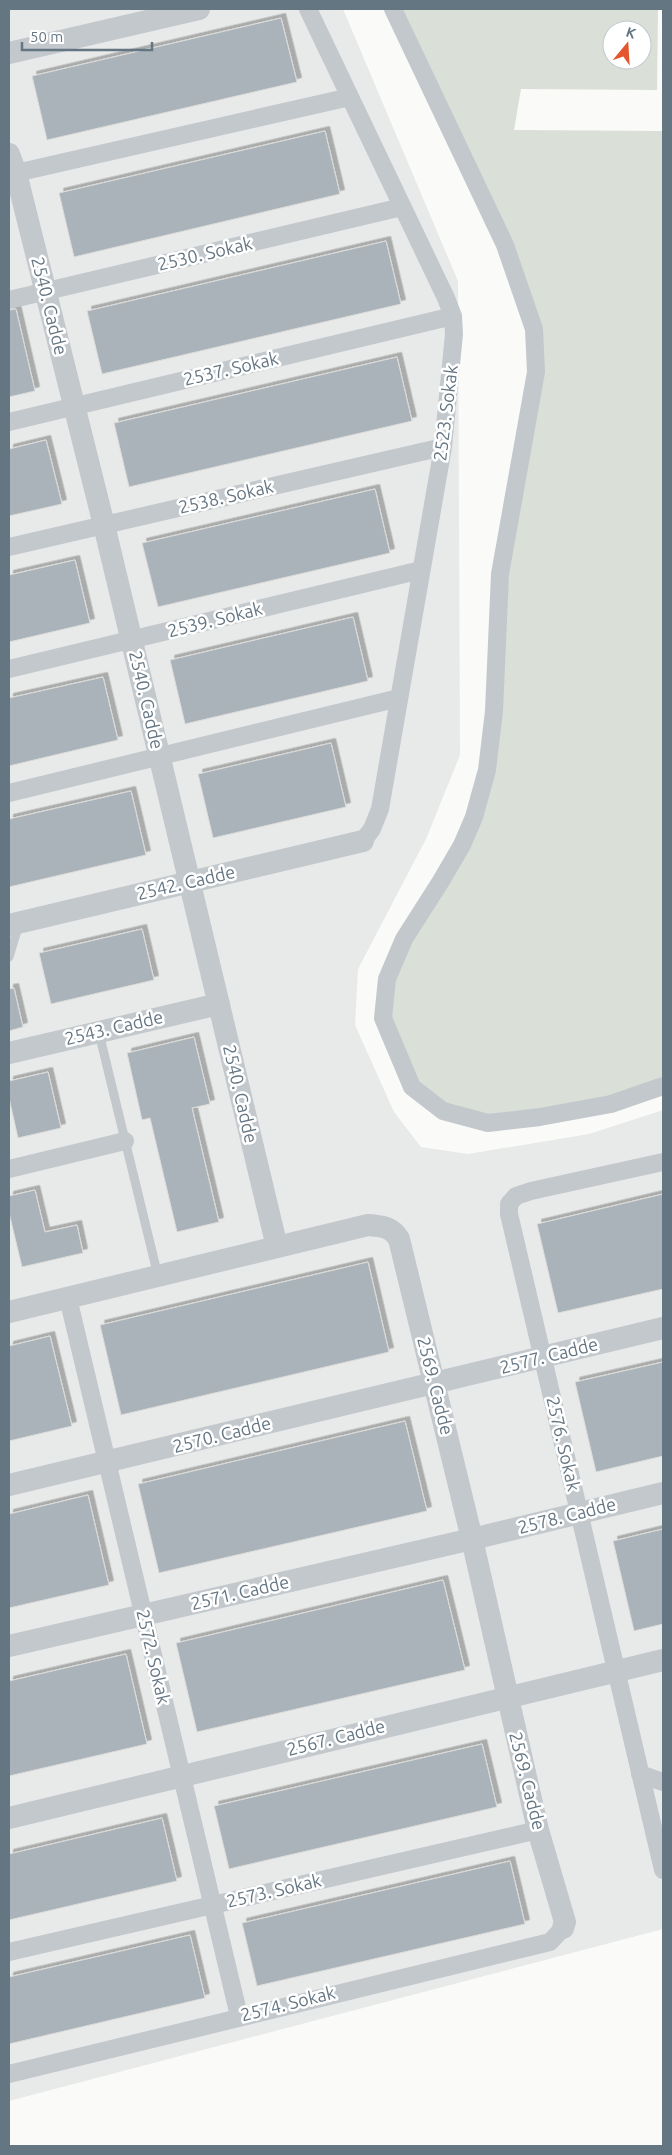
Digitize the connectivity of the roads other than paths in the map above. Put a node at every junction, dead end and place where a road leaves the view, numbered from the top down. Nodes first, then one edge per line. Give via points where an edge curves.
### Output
1 (199, 9) edge
2 (308, 9) edge
3 (393, 9) edge
4 (132, 16) edge
5 (9, 52) edge
6 (350, 97) junction
7 (11, 163) edge
8 (402, 207) junction
9 (46, 292) junction
10 (9, 300) edge
11 (453, 316) junction
12 (75, 406) junction
13 (9, 422) edge
14 (443, 447) junction
15 (104, 525) junction
16 (9, 547) edge
17 (422, 570) junction
18 (132, 640) junction
19 (9, 669) edge
20 (399, 698) junction
21 (160, 757) junction
22 (9, 793) edge
23 (364, 841) joint
24 (190, 883) junction
25 (14, 924) edge
26 (9, 957) edge
27 (219, 1004) junction
28 (99, 1032) junction
29 (9, 1053) edge
30 (663, 1086) edge
31 (125, 1141) junction
32 (663, 1162) edge
33 (9, 1169) edge
34 (277, 1247) junction
35 (158, 1276) junction
36 (68, 1298) junction
37 (9, 1312) edge
38 (663, 1328) edge
39 (542, 1358) junction
40 (434, 1384) junction
41 (107, 1462) junction
42 (9, 1485) edge
43 (663, 1493) edge
44 (579, 1513) junction
45 (472, 1539) junction
46 (144, 1615) junction
47 (9, 1646) edge
48 (663, 1660) edge
49 (616, 1671) junction
50 (506, 1697) junction
51 (640, 1774) junction
52 (182, 1776) junction
53 (663, 1782) edge
54 (9, 1818) edge
55 (538, 1830) junction
56 (663, 1870) edge
57 (213, 1905) junction
58 (563, 1928) joint
59 (9, 1952) edge
60 (239, 2016) junction
61 (9, 2074) edge

1 - 4 street
2 - 6 street, 2523. Sokak
3 - 30 street via 505,245 534,329 536,372 500,574 494,711 487,770 474,817 462,845 404,939 387,979 383,1018 412,1087 443,1111 488,1124 611,1104
4 - 5 street
6 - 7 street
6 - 8 street, 2523. Sokak
7 - 9 street, 2540. Cadde
8 - 9 street, 2530. Sokak
8 - 11 street, 2523. Sokak
9 - 10 street, 2530. Sokak
9 - 12 street, 2540. Cadde
11 - 12 street, 2537. Sokak
11 - 14 street, 2523. Sokak
12 - 13 street, 2537. Sokak
12 - 15 street, 2540. Cadde
14 - 15 street, 2538. Sokak
14 - 17 street, 2523. Sokak
15 - 16 street, 2538. Sokak
15 - 18 street, 2540. Cadde
17 - 18 street, 2539. Sokak
17 - 20 street, 2523. Sokak
18 - 19 street, 2539. Sokak
18 - 21 street, 2540. Cadde
20 - 21 street
20 - 23 street, 2523. Sokak via 380,809
21 - 22 street
21 - 24 street, 2540. Cadde
23 - 24 street, 2542. Cadde
24 - 25 street, 2542. Cadde
24 - 27 street, 2540. Cadde
25 - 26 lane
27 - 28 street, 2543. Cadde
27 - 34 street, 2540. Cadde
28 - 29 street, 2543. Cadde
28 - 31 lane
31 - 33 street
31 - 35 lane
32 - 39 street, 2576. Sokak via 531,1190 516,1196 509,1204 508,1214
34 - 35 street, 2569. Cadde
34 - 40 street, 2569. Cadde via 368,1225 383,1226 395,1232
35 - 36 street, 2569. Cadde
36 - 37 street, 2569. Cadde
36 - 41 street, 2572. Sokak
38 - 39 street, 2577. Cadde
39 - 40 street, 2577. Cadde
39 - 44 street, 2576. Sokak
40 - 41 street, 2570. Cadde
40 - 45 street, 2569. Cadde
41 - 42 street, 2570. Cadde
41 - 46 street, 2572. Sokak
43 - 44 street, 2578. Cadde
44 - 45 street, 2578. Cadde
44 - 49 street, 2576. Sokak
45 - 46 street, 2571. Cadde
45 - 50 street, 2569. Cadde
46 - 47 street, 2571. Cadde
46 - 52 street, 2572. Sokak
48 - 49 street, 2567. Cadde
49 - 50 street, 2567. Cadde
49 - 51 street, 2576. Sokak
50 - 52 street, 2567. Cadde
50 - 55 street, 2569. Cadde
51 - 53 street
51 - 56 street, 2576. Sokak
52 - 54 street, 2567. Cadde
52 - 57 street, 2572. Sokak
55 - 57 street, 2573. Sokak
55 - 58 street, 2569. Cadde via 565,1922
57 - 59 street, 2573. Sokak
57 - 60 street, 2572. Sokak
58 - 60 street, 2574. Sokak via 550,1942
60 - 61 street, 2574. Sokak

